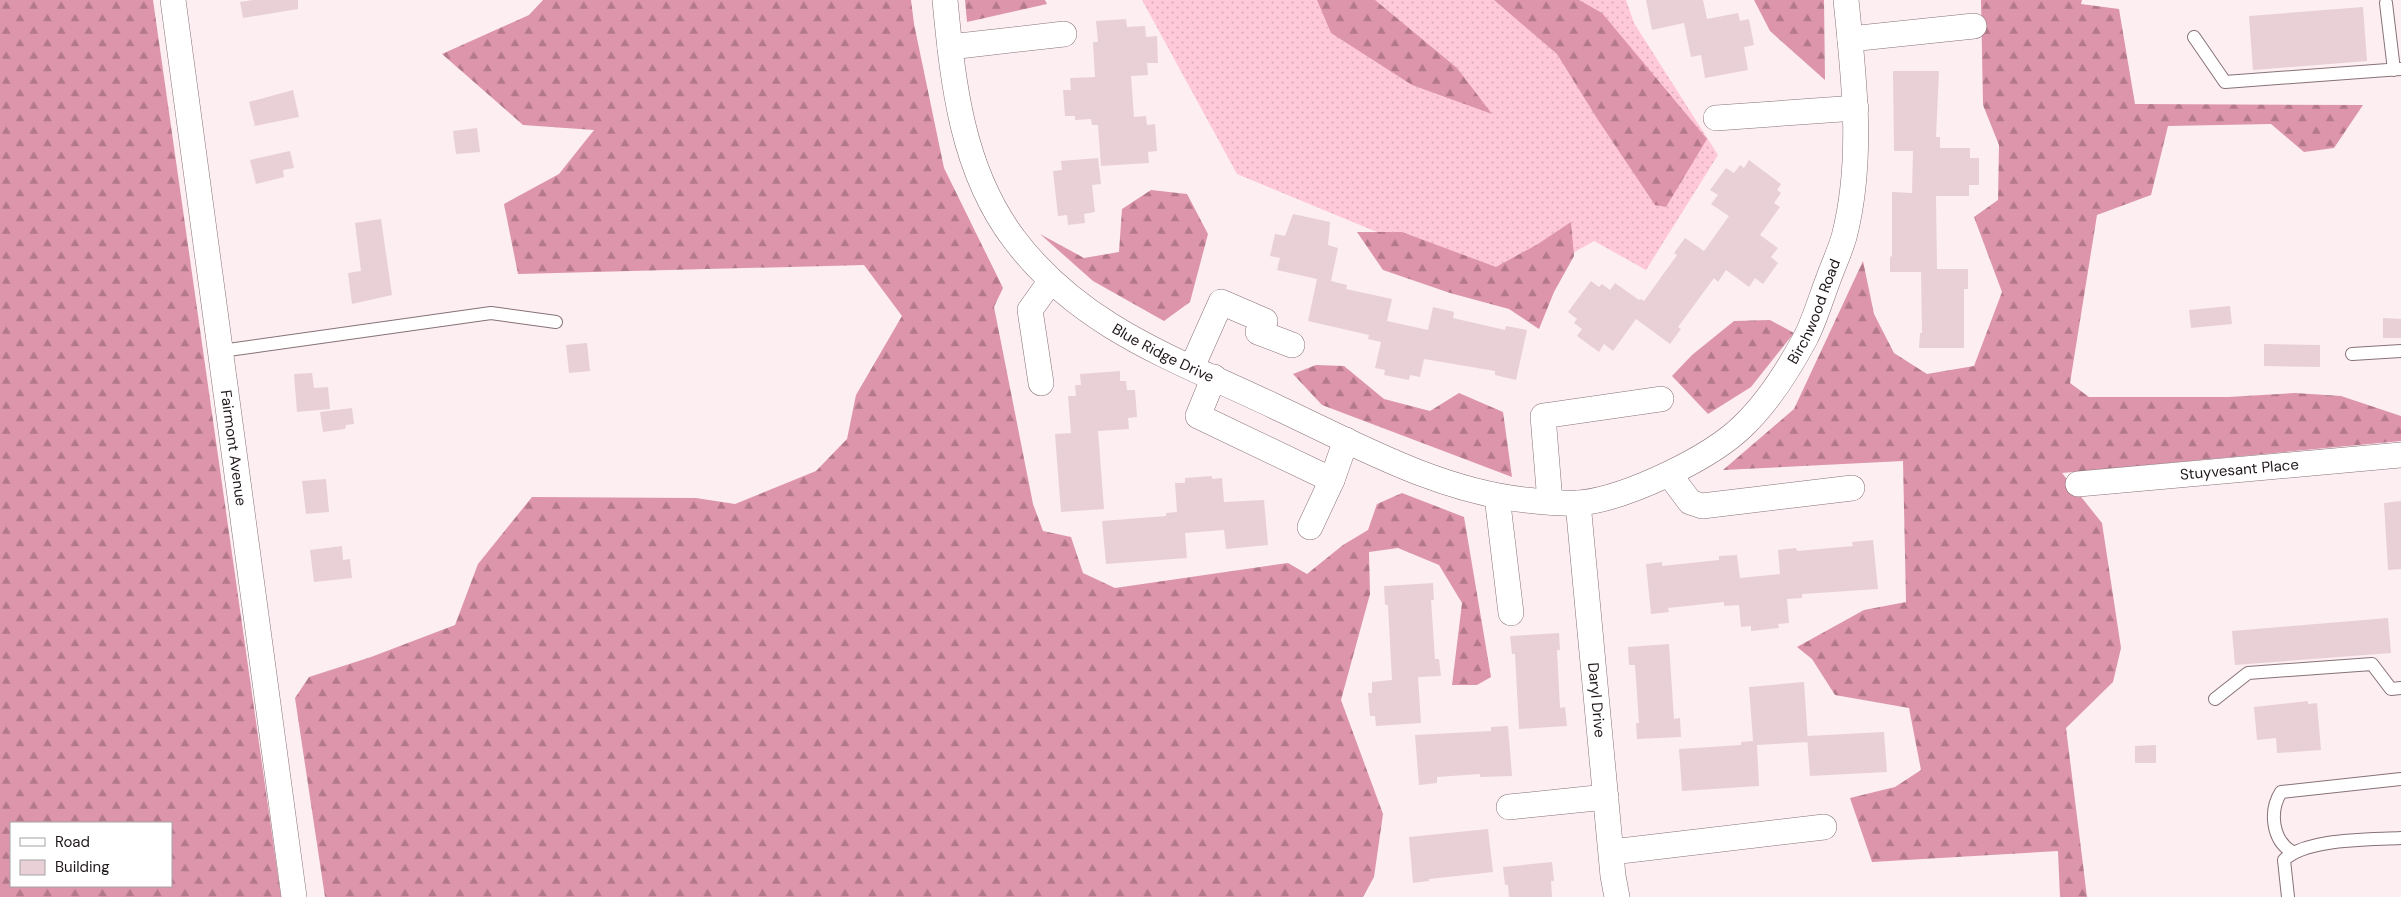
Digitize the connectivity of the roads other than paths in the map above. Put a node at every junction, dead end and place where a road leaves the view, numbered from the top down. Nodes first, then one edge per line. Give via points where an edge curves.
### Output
1 (173, 0) edge
2 (945, 0) edge
3 (1846, 0) edge
4 (2386, 3) dead end
5 (1974, 26) dead end
6 (1064, 34) dead end
7 (2194, 37) dead end
8 (1850, 39) junction
9 (950, 47) junction
10 (2398, 69) edge
11 (1856, 108) junction
12 (1716, 118) dead end
13 (1050, 282) junction
14 (556, 322) dead end
15 (1292, 345) dead end
16 (220, 351) junction
17 (2401, 351) edge
18 (2352, 354) dead end
19 (1203, 372) junction
20 (1040, 383) dead end
21 (1661, 400) dead end
22 (1346, 440) junction
23 (2401, 455) edge
24 (1669, 474) junction
25 (1332, 480) junction
26 (2078, 484) dead end
27 (1852, 488) dead end
28 (1497, 496) junction
29 (1550, 502) junction
30 (1578, 503) junction
31 (1310, 527) dead end
32 (1511, 613) dead end
33 (2401, 688) edge
34 (2215, 699) dead end
35 (2401, 779) edge
36 (1606, 797) junction
37 (1509, 806) dead end
38 (1824, 827) dead end
39 (2401, 838) edge
40 (1612, 852) junction
41 (2292, 852) junction
42 (294, 897) edge
43 (1617, 897) edge
44 (2288, 897) edge

1 - 16 street, Fairmont Avenue
2 - 9 street, Blue Ridge Drive
3 - 8 street, Birchwood Road
4 - 10 lane
5 - 8 street
6 - 9 street
7 - 10 lane via 2225,82
8 - 11 street, Birchwood Road
9 - 13 street, Blue Ridge Drive via 959,118 979,180 1013,237
11 - 12 street
11 - 24 street, Birchwood Road via 1854,171 1844,236 1807,336 1777,384 1744,426
13 - 19 street, Blue Ridge Drive via 1094,316 1148,348
13 - 20 street via 1030,310
14 - 16 lane via 491,313
15 - 19 street via 1258,332 1265,321 1221,302
16 - 42 street, Fairmont Avenue
17 - 18 lane
19 - 22 street, Blue Ridge Drive
19 - 25 street via 1198,416
21 - 29 street via 1542,416
22 - 25 street
22 - 28 street, Blue Ridge Drive via 1452,484
23 - 26 street, Stuyvesant Place
24 - 27 street via 1690,502 1702,506
24 - 30 street, Birchwood Road via 1606,498
25 - 31 street
28 - 29 street, Blue Ridge Drive
28 - 32 street
29 - 30 street, Blue Ridge Drive
30 - 36 street, Daryl Drive
33 - 34 lane via 2391,688 2372,664 2248,673
35 - 41 lane via 2282,792 2274,803 2274,826 2282,846
36 - 37 street
36 - 40 street, Daryl Drive
38 - 40 street
39 - 41 lane via 2337,843
40 - 43 street, Daryl Drive
41 - 44 lane via 2284,860

